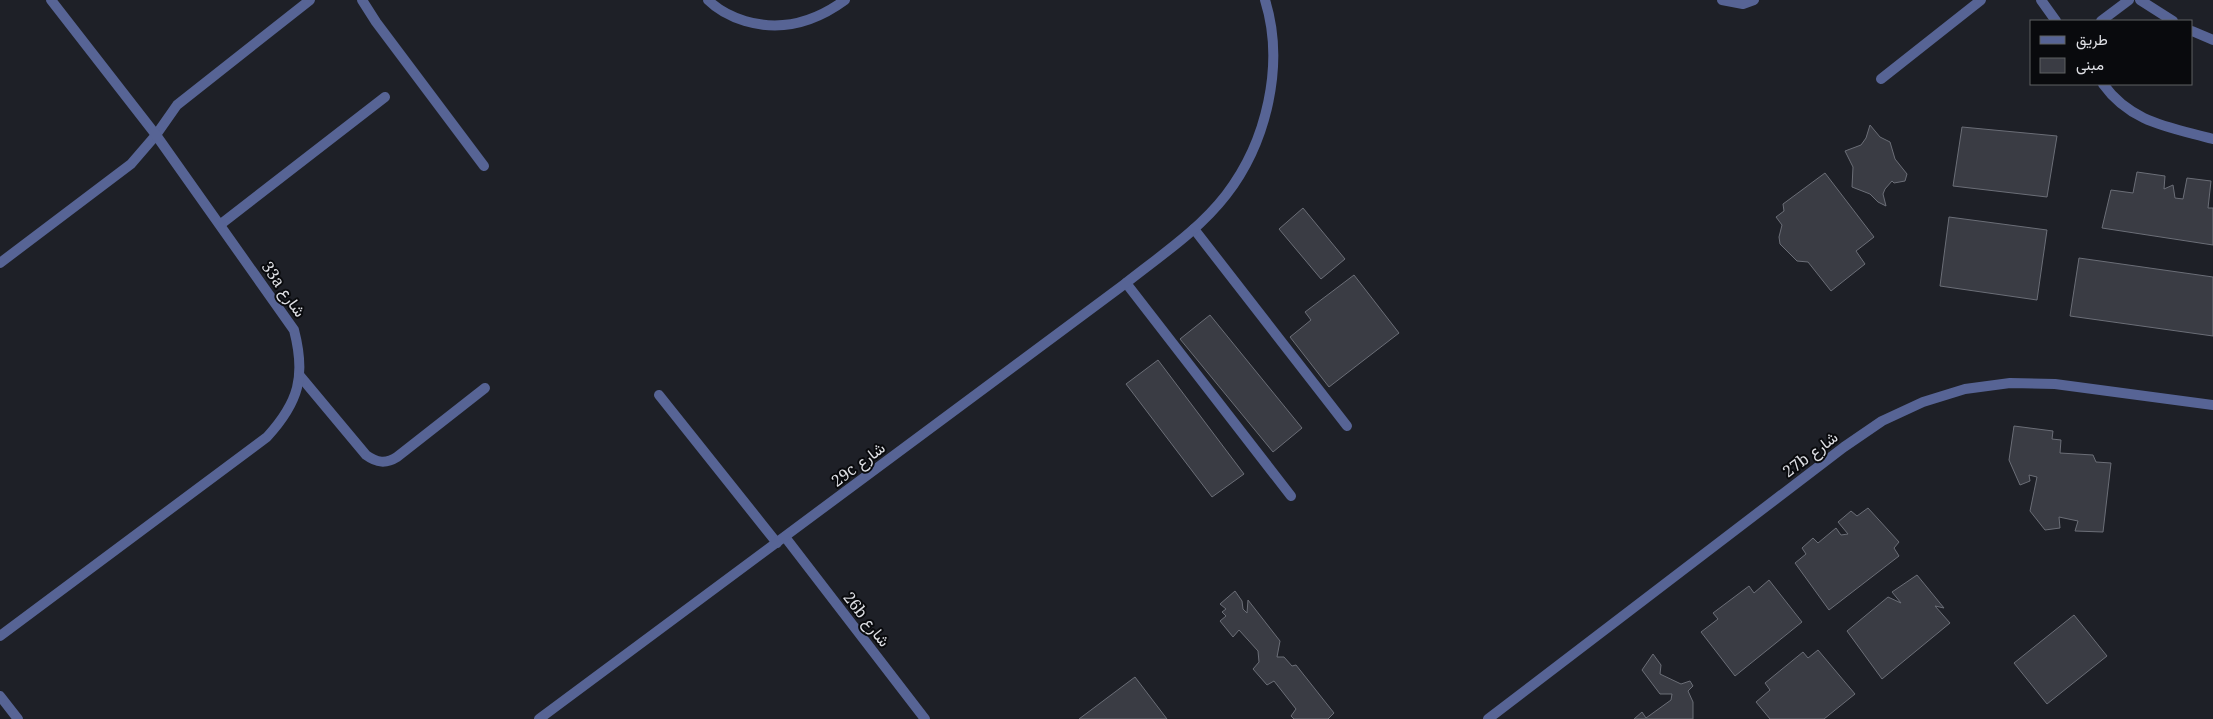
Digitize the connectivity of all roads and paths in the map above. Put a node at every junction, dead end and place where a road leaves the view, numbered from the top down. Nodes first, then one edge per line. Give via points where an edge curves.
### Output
1 (51, 0) edge
2 (310, 0) edge
3 (362, 0) edge
4 (708, 0) edge
5 (845, 0) edge
6 (1265, 0) edge
7 (1722, 0) edge
8 (1754, 0) edge
9 (1981, 0) edge
10 (2041, 0) edge
11 (2129, 0) edge
12 (2140, 0) edge
13 (2055, 20) edge
14 (2102, 20) edge
15 (2171, 20) edge
16 (2193, 31) edge
17 (2213, 40) edge
18 (1881, 80) dead end
19 (2104, 85) edge
20 (385, 97) dead end
21 (156, 135) junction
22 (2213, 139) edge
23 (484, 166) dead end
24 (221, 224) junction
25 (1194, 230) junction
26 (0, 263) edge
27 (1126, 283) junction
28 (300, 376) junction
29 (484, 388) dead end
30 (659, 395) dead end
31 (2213, 405) edge
32 (1347, 426) dead end
33 (1291, 496) dead end
34 (781, 540) junction
35 (0, 636) edge
36 (0, 696) edge
37 (18, 719) edge
38 (539, 719) edge
39 (925, 719) edge
40 (1488, 719) edge

1 - 21 street, 33a شارع
2 - 21 street via 177,104
3 - 23 street
4 - 5 street via 733,18 759,25 786,26 812,20
6 - 25 street, 29c شارع via 1270,15 1273,62 1268,109 1251,154 1226,195
7 - 8 street via 1743,4
9 - 18 street
10 - 13 street
11 - 14 street
12 - 15 street
16 - 17 street
19 - 22 street via 2116,100 2149,122
20 - 24 street
21 - 24 street, 33a شارع
21 - 26 street via 131,164
24 - 28 street, 33a شارع via 294,330 300,353
25 - 27 street, 29c شارع
25 - 32 street
27 - 33 street
27 - 34 street, 29c شارع
28 - 29 street via 366,455 381,462 397,457
28 - 35 street, 33a شارع via 294,399 282,420 266,437
30 - 34 street, 26b شارع
31 - 40 street, 27b شارع via 2055,384 2010,383 1966,389 1922,402 1882,421 1844,447
34 - 38 street, 29c شارع
34 - 39 street, 26b شارع
36 - 37 street

